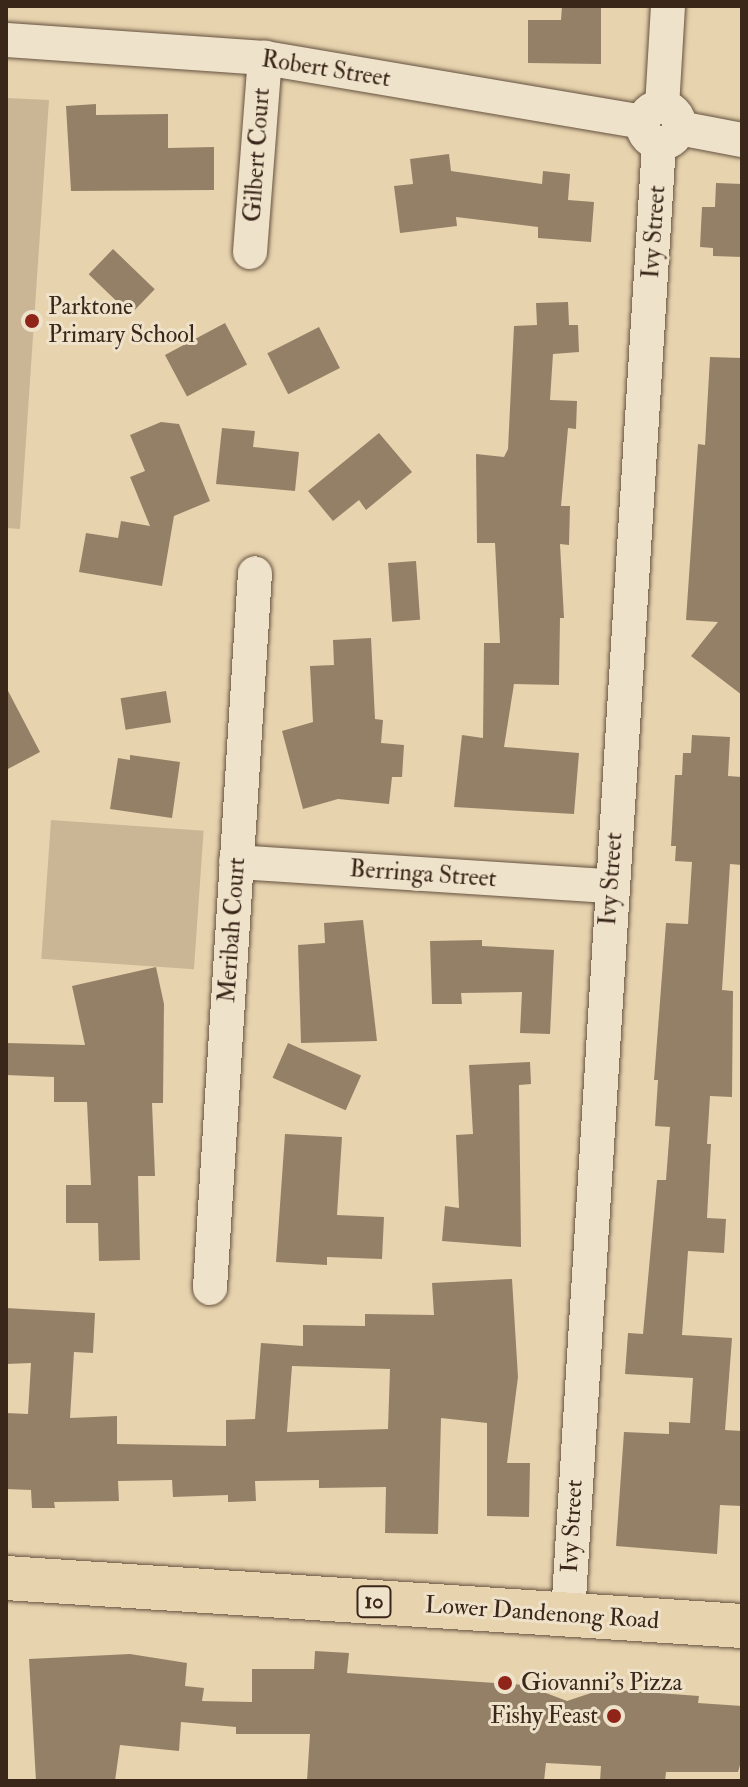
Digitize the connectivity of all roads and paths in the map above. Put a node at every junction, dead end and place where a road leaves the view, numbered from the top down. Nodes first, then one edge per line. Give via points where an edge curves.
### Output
1 (668, 6) edge
2 (6, 40) edge
3 (265, 58) junction
4 (661, 125) junction
5 (742, 140) edge
6 (250, 252) dead end
7 (255, 573) dead end
8 (236, 862) junction
9 (611, 886) junction
10 (210, 1288) dead end
11 (6, 1578) edge
12 (568, 1615) junction
13 (742, 1626) edge

1 - 4 street, Ivy Street
2 - 3 street, Robert Street
3 - 4 street, Robert Street
3 - 6 street, Gilbert Court
4 - 5 street, Robert Street
4 - 9 street, Ivy Street
7 - 8 street, Meribah Court
8 - 9 street, Berringa Street
8 - 10 street, Meribah Court
9 - 12 street, Ivy Street
11 - 12 highway, Lower Dandenong Road / 10
12 - 13 highway, Lower Dandenong Road / 10

